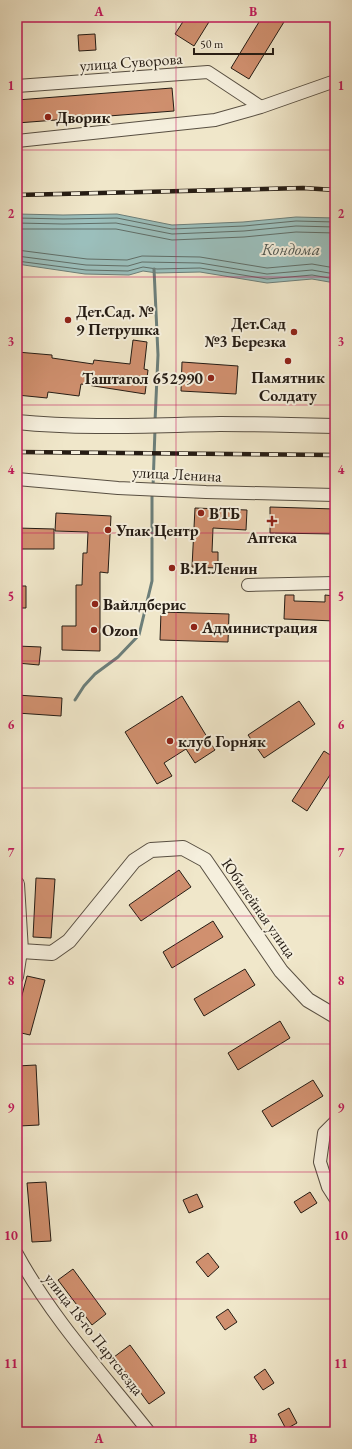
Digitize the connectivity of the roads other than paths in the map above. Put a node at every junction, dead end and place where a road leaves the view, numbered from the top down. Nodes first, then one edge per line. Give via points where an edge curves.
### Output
1 (335, 81) edge
2 (17, 86) edge
3 (261, 107) junction
4 (17, 141) edge
5 (17, 422) edge
6 (335, 426) edge
7 (17, 479) edge
8 (335, 495) edge
9 (335, 583) edge
10 (248, 585) dead end
11 (17, 884) edge
12 (21, 951) junction
13 (17, 977) edge
14 (335, 1016) edge
15 (335, 1122) edge
16 (335, 1198) edge
17 (17, 1254) edge
18 (149, 1432) edge

1 - 3 street
2 - 3 street, улица Суворова via 208,72
3 - 4 street via 215,120
5 - 6 street via 50,426
7 - 8 street, улица Ленина via 211,493
9 - 10 street
11 - 12 street
12 - 13 street
12 - 14 street, Юбилейная улица via 52,953 69,941 134,861 151,850 183,848 205,860 281,971 308,1000
15 - 16 street via 324,1133 320,1162 328,1187
17 - 18 street, улица 18-го Партсьезда via 30,1279 55,1313

